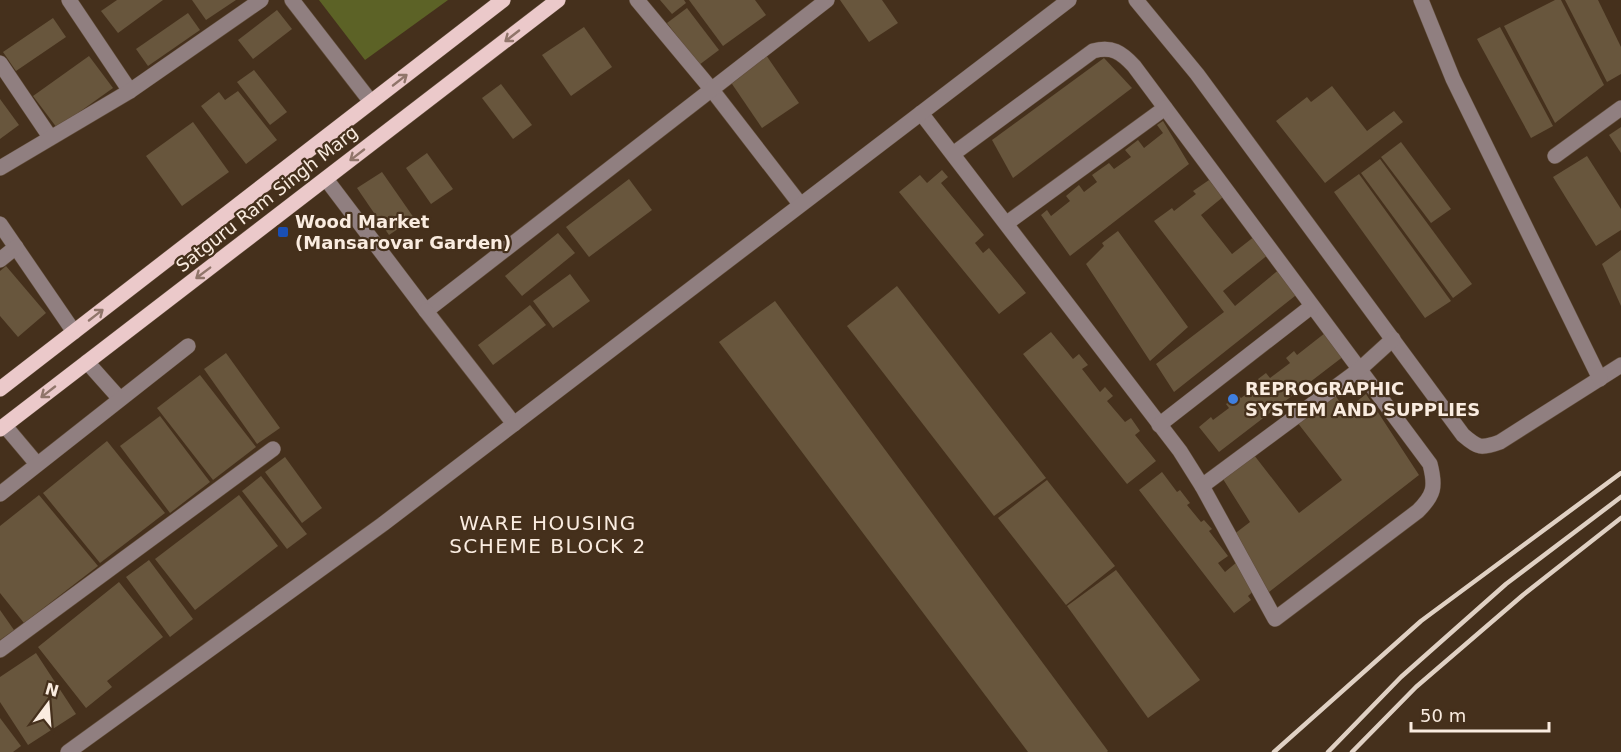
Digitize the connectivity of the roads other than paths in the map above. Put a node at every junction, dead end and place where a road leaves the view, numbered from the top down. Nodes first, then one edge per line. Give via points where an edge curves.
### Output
1 (69, 0) edge
2 (261, 0) edge
3 (292, 0) edge
4 (503, 0) edge
5 (558, 0) edge
6 (637, 0) edge
7 (827, 0) edge
8 (1069, 0) edge
9 (1136, 0) edge
10 (1421, 0) edge
11 (0, 63) edge
12 (711, 90) junction
13 (130, 91) junction
14 (371, 102) junction
15 (1165, 108) junction
16 (1621, 108) edge
17 (921, 113) junction
18 (50, 137) junction
19 (953, 154) junction
20 (1555, 156) dead end
21 (0, 168) edge
22 (326, 179) junction
23 (800, 204) junction
24 (1006, 223) junction
25 (0, 224) edge
26 (16, 247) junction
27 (0, 260) edge
28 (1312, 306) junction
29 (426, 311) junction
30 (74, 332) junction
31 (1393, 339) junction
32 (188, 346) dead end
33 (87, 362) junction
34 (1621, 365) edge
35 (1360, 369) junction
36 (1600, 380) junction
37 (0, 389) edge
38 (120, 399) junction
39 (514, 424) junction
40 (1159, 424) junction
41 (2, 427) edge
42 (273, 449) dead end
43 (38, 464) junction
44 (1202, 486) junction
45 (0, 494) edge
46 (0, 650) edge
47 (68, 752) edge

1 - 13 street
2 - 13 street
3 - 14 street
14 -> 4 main road, Satguru Ram Singh Marg
5 -> 22 main road, Satguru Ram Singh Marg
6 - 12 street
7 - 12 street
8 - 17 street
9 - 31 street via 1197,74
10 - 36 street via 1453,79
11 - 18 street
12 - 23 street
12 - 29 street
13 - 18 street
30 -> 14 main road, Satguru Ram Singh Marg
15 - 19 street via 1121,53 1104,48 1093,51
15 - 24 street
15 - 28 street
16 - 20 street
17 - 19 street
17 - 23 street
18 - 21 street
19 - 24 street
22 - 29 street
22 -> 33 main road, Satguru Ram Singh Marg
23 - 39 street
24 - 40 street
25 - 26 street
26 - 27 street
26 - 30 street
28 - 35 street
28 - 40 street
29 - 39 street
30 - 37 main road, Satguru Ram Singh Marg
31 - 35 street
31 - 36 street via 1463,435 1475,445 1485,447 1500,442
32 - 38 street
33 - 38 street
33 -> 41 main road, Satguru Ram Singh Marg
34 - 36 street
35 - 44 street
35 - 44 street via 1430,464 1434,480 1431,498 1275,618
38 - 43 street
39 - 47 street
40 - 44 street
41 - 43 street
42 - 46 street
43 - 45 street

